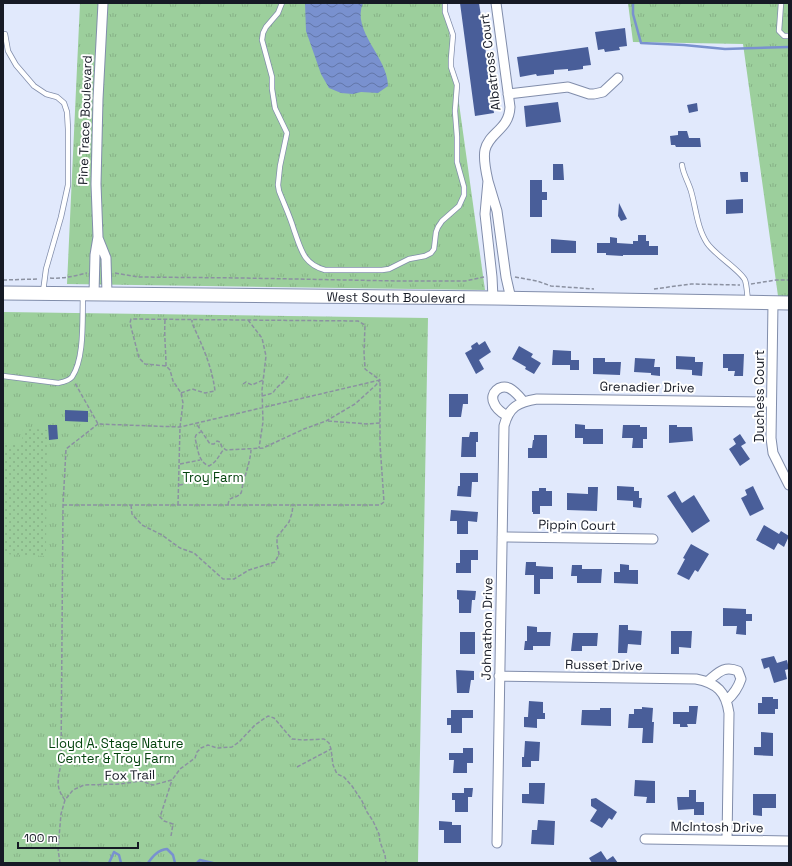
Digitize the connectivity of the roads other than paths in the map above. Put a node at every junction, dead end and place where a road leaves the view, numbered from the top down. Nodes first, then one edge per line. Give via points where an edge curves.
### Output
1 (103, 3) edge
2 (282, 3) edge
3 (445, 3) edge
4 (496, 3) edge
5 (781, 3) edge
6 (5, 34) dead end
7 (789, 36) edge
8 (618, 78) dead end
9 (508, 94) junction
10 (682, 165) dead end
11 (488, 181) junction
12 (501, 241) junction
13 (489, 244) junction
14 (3, 293) edge
15 (43, 293) junction
16 (95, 294) junction
17 (493, 298) junction
18 (511, 299) junction
19 (748, 303) junction
20 (772, 303) junction
21 (789, 304) edge
22 (3, 376) edge
23 (523, 401) junction
24 (771, 402) junction
25 (513, 408) joint
26 (507, 416) junction
27 (789, 485) edge
28 (502, 537) junction
29 (653, 539) dead end
30 (499, 676) junction
31 (708, 681) junction
32 (727, 700) junction
33 (645, 839) dead end
34 (727, 840) junction
35 (789, 841) edge
36 (496, 843) dead end

1 - 16 street, Pine Trace Boulevard via 97,113 96,221 98,237 106,258
2 - 3 lane via 278,13 266,27 262,40 272,77 275,108 287,133 280,166 279,191 300,249 311,263 321,269 382,270 431,253 438,227 459,206 464,195 457,162 457,85 451,67 453,35 445,12
4 - 9 street, Albatross Court
5 - 7 lane via 779,30 784,36
6 - 15 lane via 8,51 16,65 34,86 64,103 67,112 68,184 46,269
8 - 9 street via 603,92 594,94 568,87
9 - 11 street, Albatross Court via 510,107 507,121 488,143 484,152
10 - 19 lane via 707,244 743,277
11 - 12 street, Albatross Court via 497,211
11 - 13 street, Albatross Court via 485,214
12 - 13 lane
12 - 18 street, Albatross Court
13 - 17 street, Albatross Court
14 - 15 main road, West South Boulevard
15 - 16 main road, West South Boulevard
16 - 17 main road, West South Boulevard
16 - 22 lane via 79,361 72,378 58,383
17 - 18 main road, West South Boulevard
18 - 19 main road, West South Boulevard
19 - 20 main road, West South Boulevard
20 - 21 main road, West South Boulevard
20 - 24 street, Duchess Court
23 - 24 street, Grenadier Drive via 537,399
23 - 25 street, Grenadier Drive
23 - 26 street via 508,387 496,390 493,402
24 - 27 street, Duchess Court via 773,453
25 - 26 street, Johnathon Drive
26 - 28 street, Johnathon Drive via 504,426
28 - 29 street, Pippin Court
28 - 30 street, Johnathon Drive
30 - 31 street, Russet Drive
30 - 36 street, Johnathon Drive
31 - 32 street
31 - 32 street via 723,670 730,668 738,671 741,679 734,694
32 - 34 street
33 - 34 street, McIntosh Drive
34 - 35 street, McIntosh Drive

